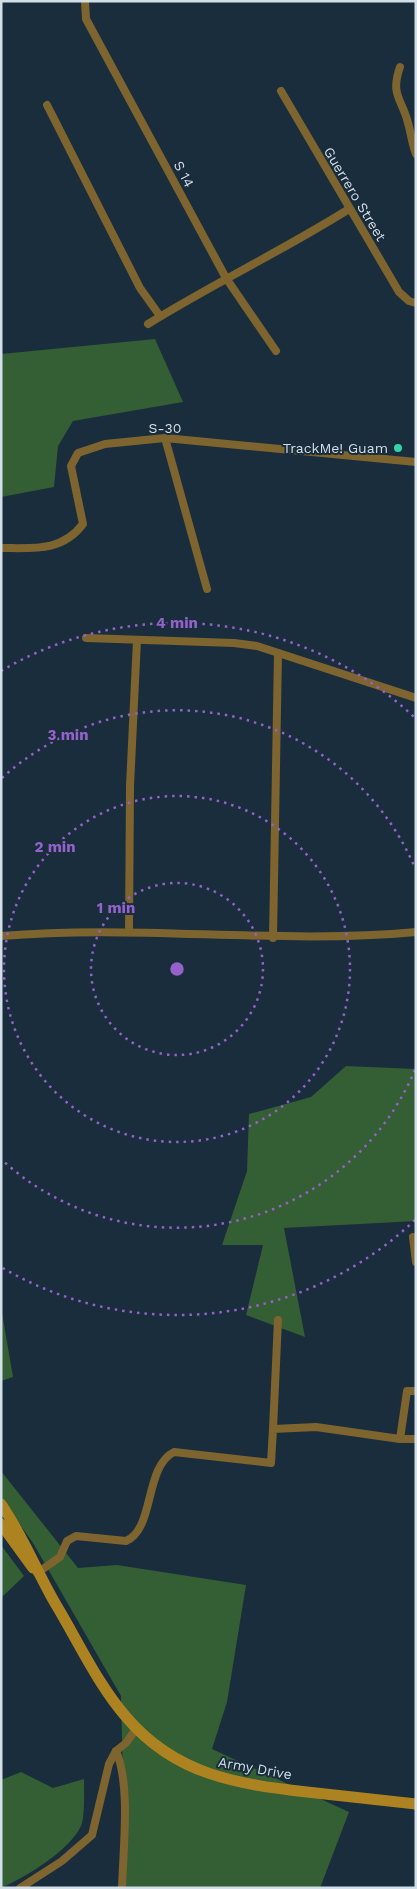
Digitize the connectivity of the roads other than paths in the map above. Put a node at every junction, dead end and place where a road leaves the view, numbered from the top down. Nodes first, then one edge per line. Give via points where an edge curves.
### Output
1 (85, 1) edge
2 (400, 66) dead end
3 (281, 91) dead end
4 (47, 105) dead end
5 (416, 154) edge
6 (349, 209) junction
7 (226, 278) junction
8 (416, 303) edge
9 (160, 316) junction
10 (148, 324) dead end
11 (276, 351) dead end
12 (165, 438) junction
13 (416, 462) edge
14 (1, 548) edge
15 (208, 589) dead end
16 (86, 638) dead end
17 (137, 640) junction
18 (278, 653) junction
19 (416, 698) edge
20 (129, 930) junction
21 (416, 932) edge
22 (1, 936) edge
23 (273, 938) junction
24 (413, 1237) dead end
25 (416, 1262) edge
26 (278, 1320) dead end
27 (416, 1391) edge
28 (274, 1429) junction
29 (400, 1439) junction
30 (416, 1439) edge
31 (1, 1494) edge
32 (1, 1504) edge
33 (1, 1524) edge
34 (1, 1529) edge
35 (17, 1540) junction
36 (38, 1573) junction
37 (136, 1729) junction
38 (116, 1751) junction
39 (416, 1804) edge
40 (20, 1888) edge
41 (122, 1888) edge

1 - 7 street, S 14 via 86,20
2 - 5 street via 396,79 398,100 408,122
3 - 6 street, Guerrero Street
4 - 9 street via 140,288
6 - 7 street
6 - 8 street, Guerrero Street via 399,292
7 - 9 street
7 - 11 street, S 14
9 - 10 street
12 - 13 street, S-30
12 - 14 street, S-30 via 105,444 78,454 71,466 83,524 73,536 45,547
12 - 15 street
16 - 17 street
17 - 18 street via 234,643
17 - 20 street via 130,786
18 - 19 street
18 - 23 street
20 - 22 street
20 - 23 street
21 - 23 street
24 - 25 street
26 - 28 street
27 - 29 street via 407,1391
28 - 29 street via 316,1427
28 - 36 street via 271,1463 169,1454 157,1474 132,1539 126,1542 76,1536 67,1541 60,1557
29 - 30 street
31 - 35 main road
32 - 35 main road, Army Drive
33 - 35 main road, Army Drive
34 - 35 main road
35 - 36 main road, Army Drive
36 - 37 main road, Army Drive via 110,1696
37 - 38 street
37 - 39 main road, Army Drive via 185,1764 228,1780
38 - 40 street via 109,1764 92,1835 62,1861
38 - 41 street via 122,1764 124,1794

